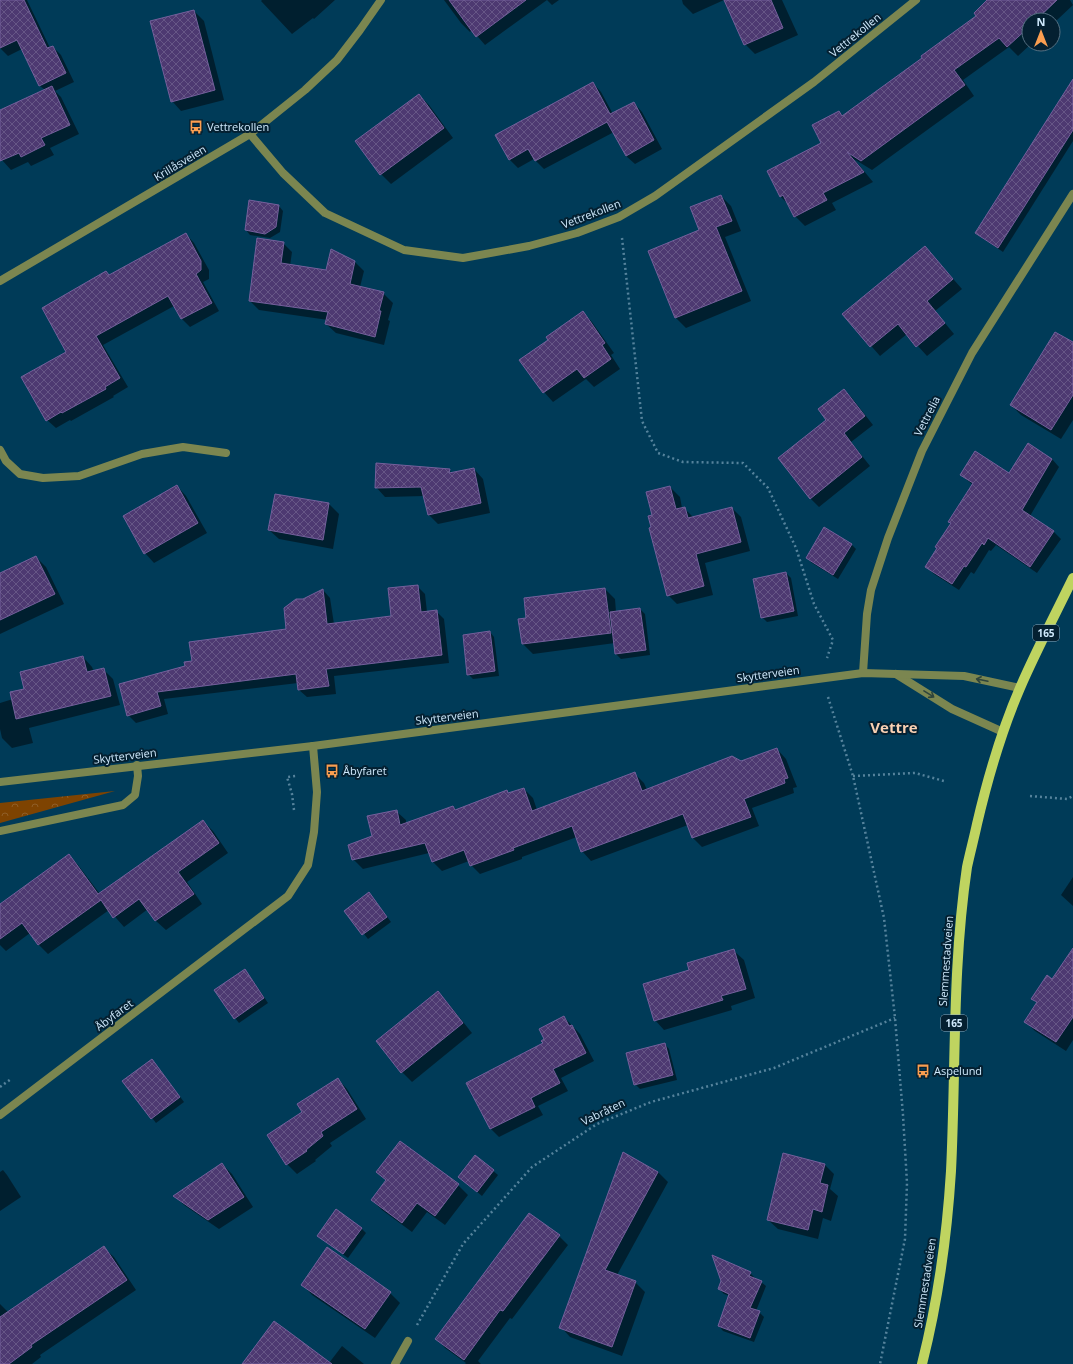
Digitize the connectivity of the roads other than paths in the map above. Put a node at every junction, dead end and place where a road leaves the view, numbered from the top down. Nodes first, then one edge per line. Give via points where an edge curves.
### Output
1 (381, 0) edge
2 (916, 0) edge
3 (250, 134) junction
4 (1073, 194) edge
5 (0, 281) edge
6 (0, 450) edge
7 (226, 453) dead end
8 (1073, 578) edge
9 (863, 673) junction
10 (896, 674) junction
11 (1020, 688) junction
12 (1003, 732) junction
13 (313, 746) junction
14 (137, 765) junction
15 (0, 782) edge
16 (0, 831) edge
17 (0, 1115) edge
18 (408, 1342) road end
19 (395, 1364) edge
20 (922, 1364) edge

1 - 3 street, Krillåsveien via 337,60 305,90
2 - 3 street, Vettrekollen via 808,87 655,196 619,217 577,234 529,246 463,258 404,250 325,213 283,173
3 - 5 street, Krillåsveien
4 - 9 street, Vettrelia via 972,354 922,451 888,538 872,590 867,614
6 - 7 street via 6,461 20,474 43,478 79,476 142,454 183,447
8 - 11 main road, Slemmestadveien / 165
9 - 10 street, Skytterveien
9 - 13 street, Skytterveien
11 -> 10 street, Skytterveien via 964,676
10 -> 12 street via 952,709
11 - 12 main road, Slemmestadveien / 165
12 - 20 main road, Slemmestadveien / 165 via 989,774 970,858 960,920 954,1020 950,1180 944,1246
13 - 14 street, Skytterveien
13 - 17 street, Åbyfaret via 317,792 315,826 308,865 288,896
14 - 15 street, Skytterveien
14 - 16 street via 135,795 123,805
18 - 19 street

